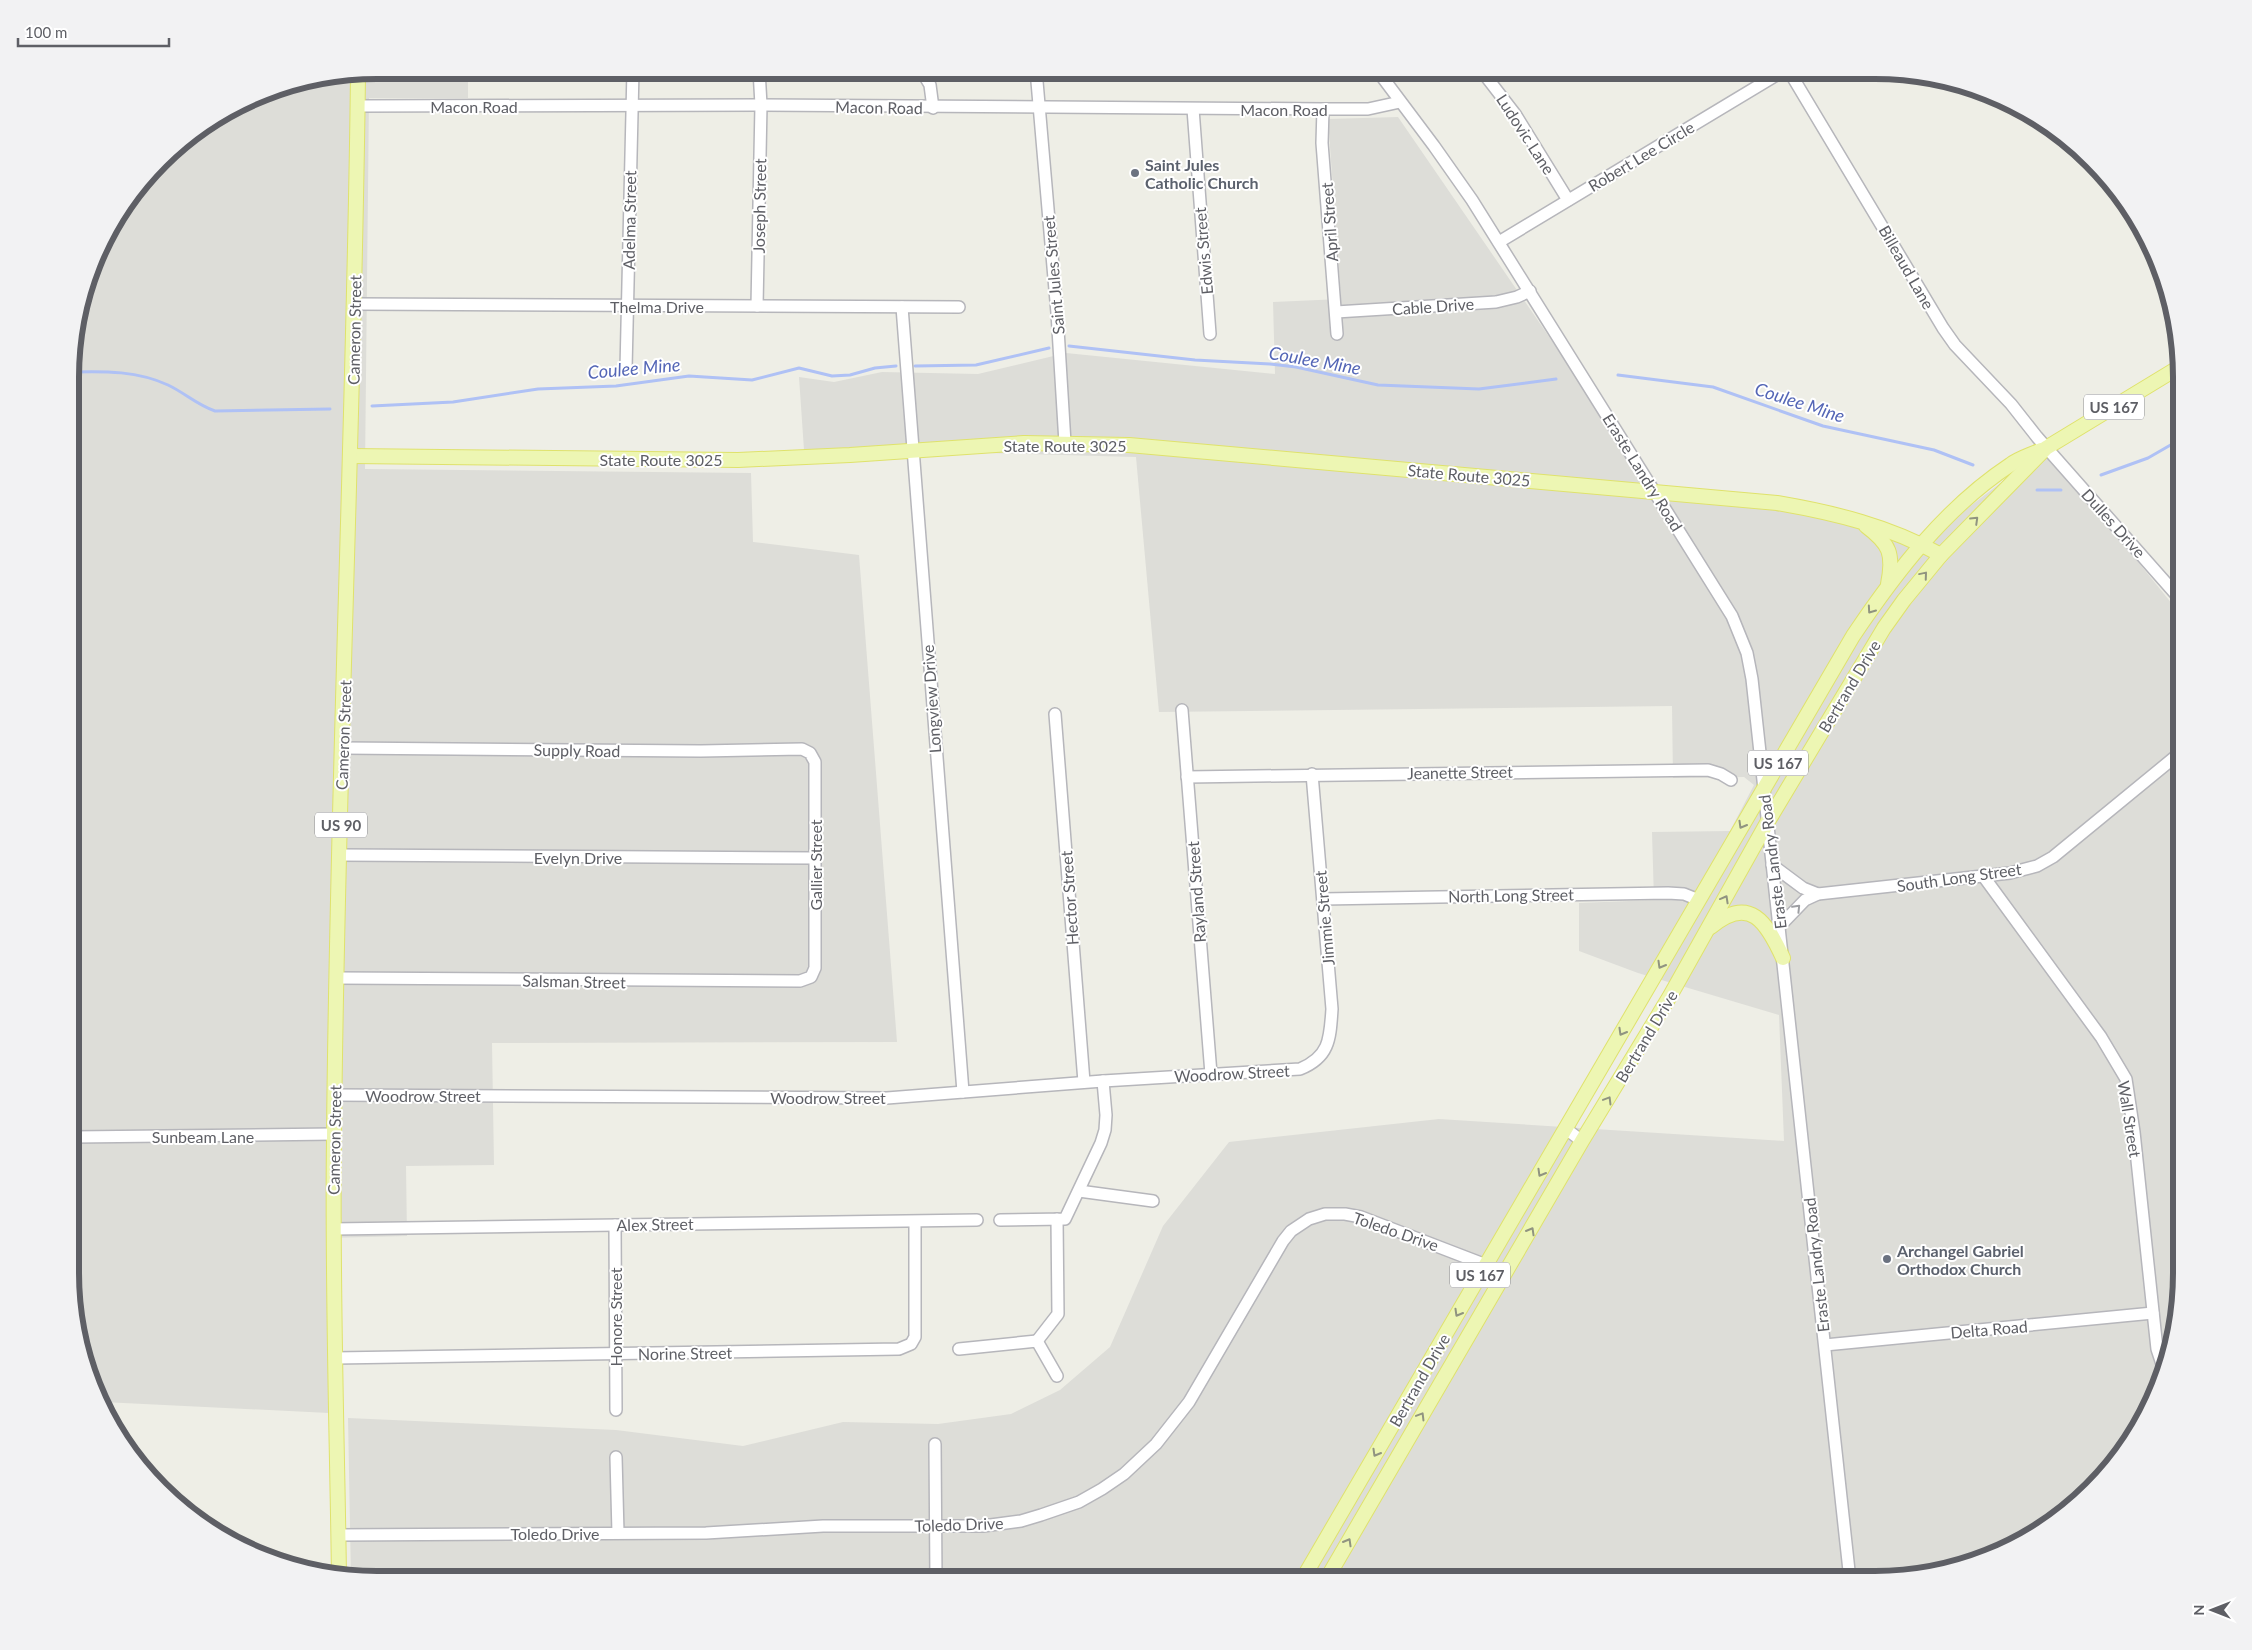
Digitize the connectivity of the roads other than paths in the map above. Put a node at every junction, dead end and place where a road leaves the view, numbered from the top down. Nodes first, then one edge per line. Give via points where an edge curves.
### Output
1 (358, 79) edge
2 (633, 79) edge
3 (760, 79) edge
4 (926, 79) edge
5 (1037, 79) edge
6 (1383, 79) edge
7 (1488, 79) edge
8 (1770, 79) edge
9 (1794, 79) edge
10 (1400, 102) junction
11 (761, 105) junction
12 (358, 106) junction
13 (632, 106) junction
14 (933, 108) junction
15 (1039, 108) junction
16 (1193, 108) junction
17 (1323, 109) junction
18 (1568, 200) junction
19 (1499, 242) junction
20 (1530, 291) junction
21 (355, 304) junction
22 (627, 306) junction
23 (757, 306) junction
24 (902, 307) junction
25 (959, 307) dead end
26 (1336, 312) junction
27 (1210, 334) dead end
28 (1337, 334) dead end
29 (626, 370) dead end
30 (2173, 371) edge
31 (1065, 443) junction
32 (2046, 448) junction
33 (912, 450) junction
34 (351, 456) junction
35 (1655, 491) junction
36 (1858, 519) junction
37 (1921, 544) junction
38 (1941, 555) junction
39 (1888, 586) junction
40 (2173, 591) edge
41 (1182, 710) dead end
42 (1055, 714) dead end
43 (343, 748) junction
44 (810, 753) joint
45 (2173, 758) edge
46 (1312, 774) junction
47 (1188, 777) junction
48 (1731, 780) dead end
49 (1763, 789) junction
50 (1767, 823) junction
51 (340, 855) junction
52 (815, 858) junction
53 (1772, 865) junction
54 (1984, 877) junction
55 (1818, 894) junction
56 (1323, 899) junction
57 (1699, 900) junction
58 (1779, 927) junction
59 (1707, 931) junction
60 (1783, 958) junction
61 (811, 977) joint
62 (337, 978) junction
63 (1318, 1059) joint
64 (1211, 1074) junction
65 (1103, 1080) junction
66 (1084, 1082) junction
67 (963, 1092) junction
68 (334, 1094) junction
69 (1566, 1129) junction
70 (334, 1134) junction
71 (79, 1137) edge
72 (1582, 1142) junction
73 (1079, 1191) junction
74 (1153, 1201) dead end
75 (1057, 1219) junction
76 (977, 1220) dead end
77 (1000, 1220) dead end
78 (915, 1222) junction
79 (615, 1225) junction
80 (333, 1228) junction
81 (1486, 1265) junction
82 (2153, 1313) junction
83 (1037, 1341) junction
84 (1824, 1345) junction
85 (959, 1349) dead end
86 (614, 1354) junction
87 (335, 1358) junction
88 (2160, 1359) edge
89 (1057, 1376) dead end
90 (616, 1410) dead end
91 (935, 1444) dead end
92 (616, 1457) dead end
93 (936, 1527) junction
94 (618, 1533) junction
95 (338, 1535) junction
96 (339, 1569) edge
97 (936, 1571) edge
98 (1307, 1571) edge
99 (1331, 1571) edge
100 (1849, 1571) edge

1 - 12 main road, Cameron Street / US 90
2 - 13 street, Adelma Street
3 - 11 street, Joseph Street
4 - 14 street
5 - 15 street, Saint Jules Street
6 - 10 street, Eraste Landry Road
7 - 18 street, Ludovic Lane via 1515,114
8 - 18 street, Robert Lee Circle
9 - 32 street, Billeaud Lane via 1942,328
10 - 17 street, Macon Road via 1368,109
10 - 19 street, Eraste Landry Road via 1440,154
11 - 13 street, Macon Road
11 - 14 street, Macon Road
11 - 23 street, Joseph Street
12 - 13 street, Macon Road
12 - 21 main road, Cameron Street / US 90
13 - 22 street, Adelma Street
14 - 15 street, Macon Road
15 - 16 street, Macon Road
15 - 31 street, Saint Jules Street
16 - 17 street, Macon Road
16 - 27 street, Edwis Street
17 - 26 street, April Street via 1322,143
18 - 19 street, Robert Lee Circle
19 - 20 street, Eraste Landry Road
20 - 26 street, Cable Drive via 1496,302
20 - 35 street, Eraste Landry Road
21 - 22 street, Thelma Drive
21 - 34 main road, Cameron Street / US 90
22 - 23 street, Thelma Drive
22 - 29 street, Adelma Street
23 - 24 street, Thelma Drive
24 - 25 street, Thelma Drive
24 - 33 street, Longview Drive
26 - 28 street, April Street
30 - 32 main road, Bertrand Drive / US 167
31 - 33 main road, State Route 3025
31 - 35 main road, State Route 3025 via 1184,448
32 - 37 main road, Bertrand Drive / US 167 via 2011,463
38 -> 32 main road, Bertrand Drive / US 167
32 - 40 street, Dulles Drive
33 - 34 main road, State Route 3025 via 738,460
33 - 67 street, Longview Drive
34 - 43 main road, Cameron Street / US 90
35 - 36 main road, State Route 3025 via 1777,503
35 - 49 street, Eraste Landry Road via 1742,635 1752,679
36 - 37 main road, State Route 3025
36 - 39 main road via 1887,545 1891,559
37 - 38 main road, State Route 3025
37 - 39 main road, Bertrand Drive / US 167
50 -> 38 main road, Bertrand Drive / US 167 via 1884,628
39 -> 49 main road, Bertrand Drive / US 167 via 1853,636
41 - 47 street, Rayland Street
42 - 66 street, Hector Street
43 - 44 street, Supply Road via 802,749
43 - 51 main road, Cameron Street / US 90
44 - 52 street, Gallier Street via 815,762
45 - 54 street, South Long Street via 2053,856 2037,866
46 - 47 street, Jeanette Street
46 - 48 street, Jeanette Street via 1708,770
46 - 56 street, Jimmie Street
47 - 64 street, Rayland Street
49 - 50 street, Eraste Landry Road
49 -> 57 main road, Bertrand Drive / US 167
50 - 53 street, Eraste Landry Road
59 -> 50 main road, Bertrand Drive / US 167
51 - 52 street, Evelyn Drive
51 - 62 main road, Cameron Street / US 90
52 - 61 street, Gallier Street via 815,968
53 - 55 street via 1803,888
53 - 58 street, Eraste Landry Road
54 - 55 street, South Long Street
54 - 82 street, Wall Street via 2101,1037 2126,1079
58 -> 55 street, South Long Street via 1805,900
56 - 57 street, North Long Street via 1668,893 1684,894
56 - 63 street, Jimmie Street via 1332,1009 1328,1042
57 -> 69 main road, Bertrand Drive / US 167
58 - 60 street, Eraste Landry Road
59 - 60 main road via 1730,915 1752,915 1763,921 1771,932
72 -> 59 main road, Bertrand Drive / US 167
60 - 84 street, Eraste Landry Road
61 - 62 street, Salsman Street via 800,981 703,982
62 - 68 main road, Cameron Street / US 90
63 - 64 street, Woodrow Street via 1300,1069
64 - 65 street, Woodrow Street
65 - 66 street, Woodrow Street
65 - 73 street via 1105,1130
66 - 67 street, Woodrow Street
67 - 68 street, Woodrow Street via 887,1098
68 - 70 main road, Cameron Street / US 90
69 - 72 street
69 -> 81 main road, Bertrand Drive / US 167
70 - 71 street, Sunbeam Lane
70 - 80 main road, Cameron Street / US 90
99 -> 72 main road, Bertrand Drive / US 167
73 - 74 street
73 - 75 street via 1065,1219
75 - 77 street
75 - 83 street via 1058,1314
76 - 78 street, Alex Street
78 - 79 street, Alex Street
78 - 86 street, Norine Street via 915,1331 913,1341 907,1346 899,1349
79 - 80 street, Alex Street
79 - 86 street, Honore Street
80 - 87 main road, Cameron Street / US 90
81 - 93 street, Toledo Drive via 1361,1217 1335,1213 1309,1219 1291,1231 1279,1247 1180,1415 1156,1444 1124,1474 1079,1502 1042,1515 999,1524
81 -> 98 main road, Bertrand Drive / US 167
82 - 84 street, Delta Road
82 - 88 street, Wall Street
83 - 85 street
83 - 89 street
84 - 100 street, Eraste Landry Road
86 - 87 street, Norine Street
86 - 90 street, Honore Street
87 - 95 main road, Cameron Street / US 90
91 - 93 street
92 - 94 street
93 - 94 street, Toledo Drive via 823,1526 706,1533
93 - 97 street
94 - 95 street, Toledo Drive
95 - 96 main road, Cameron Street / US 90

